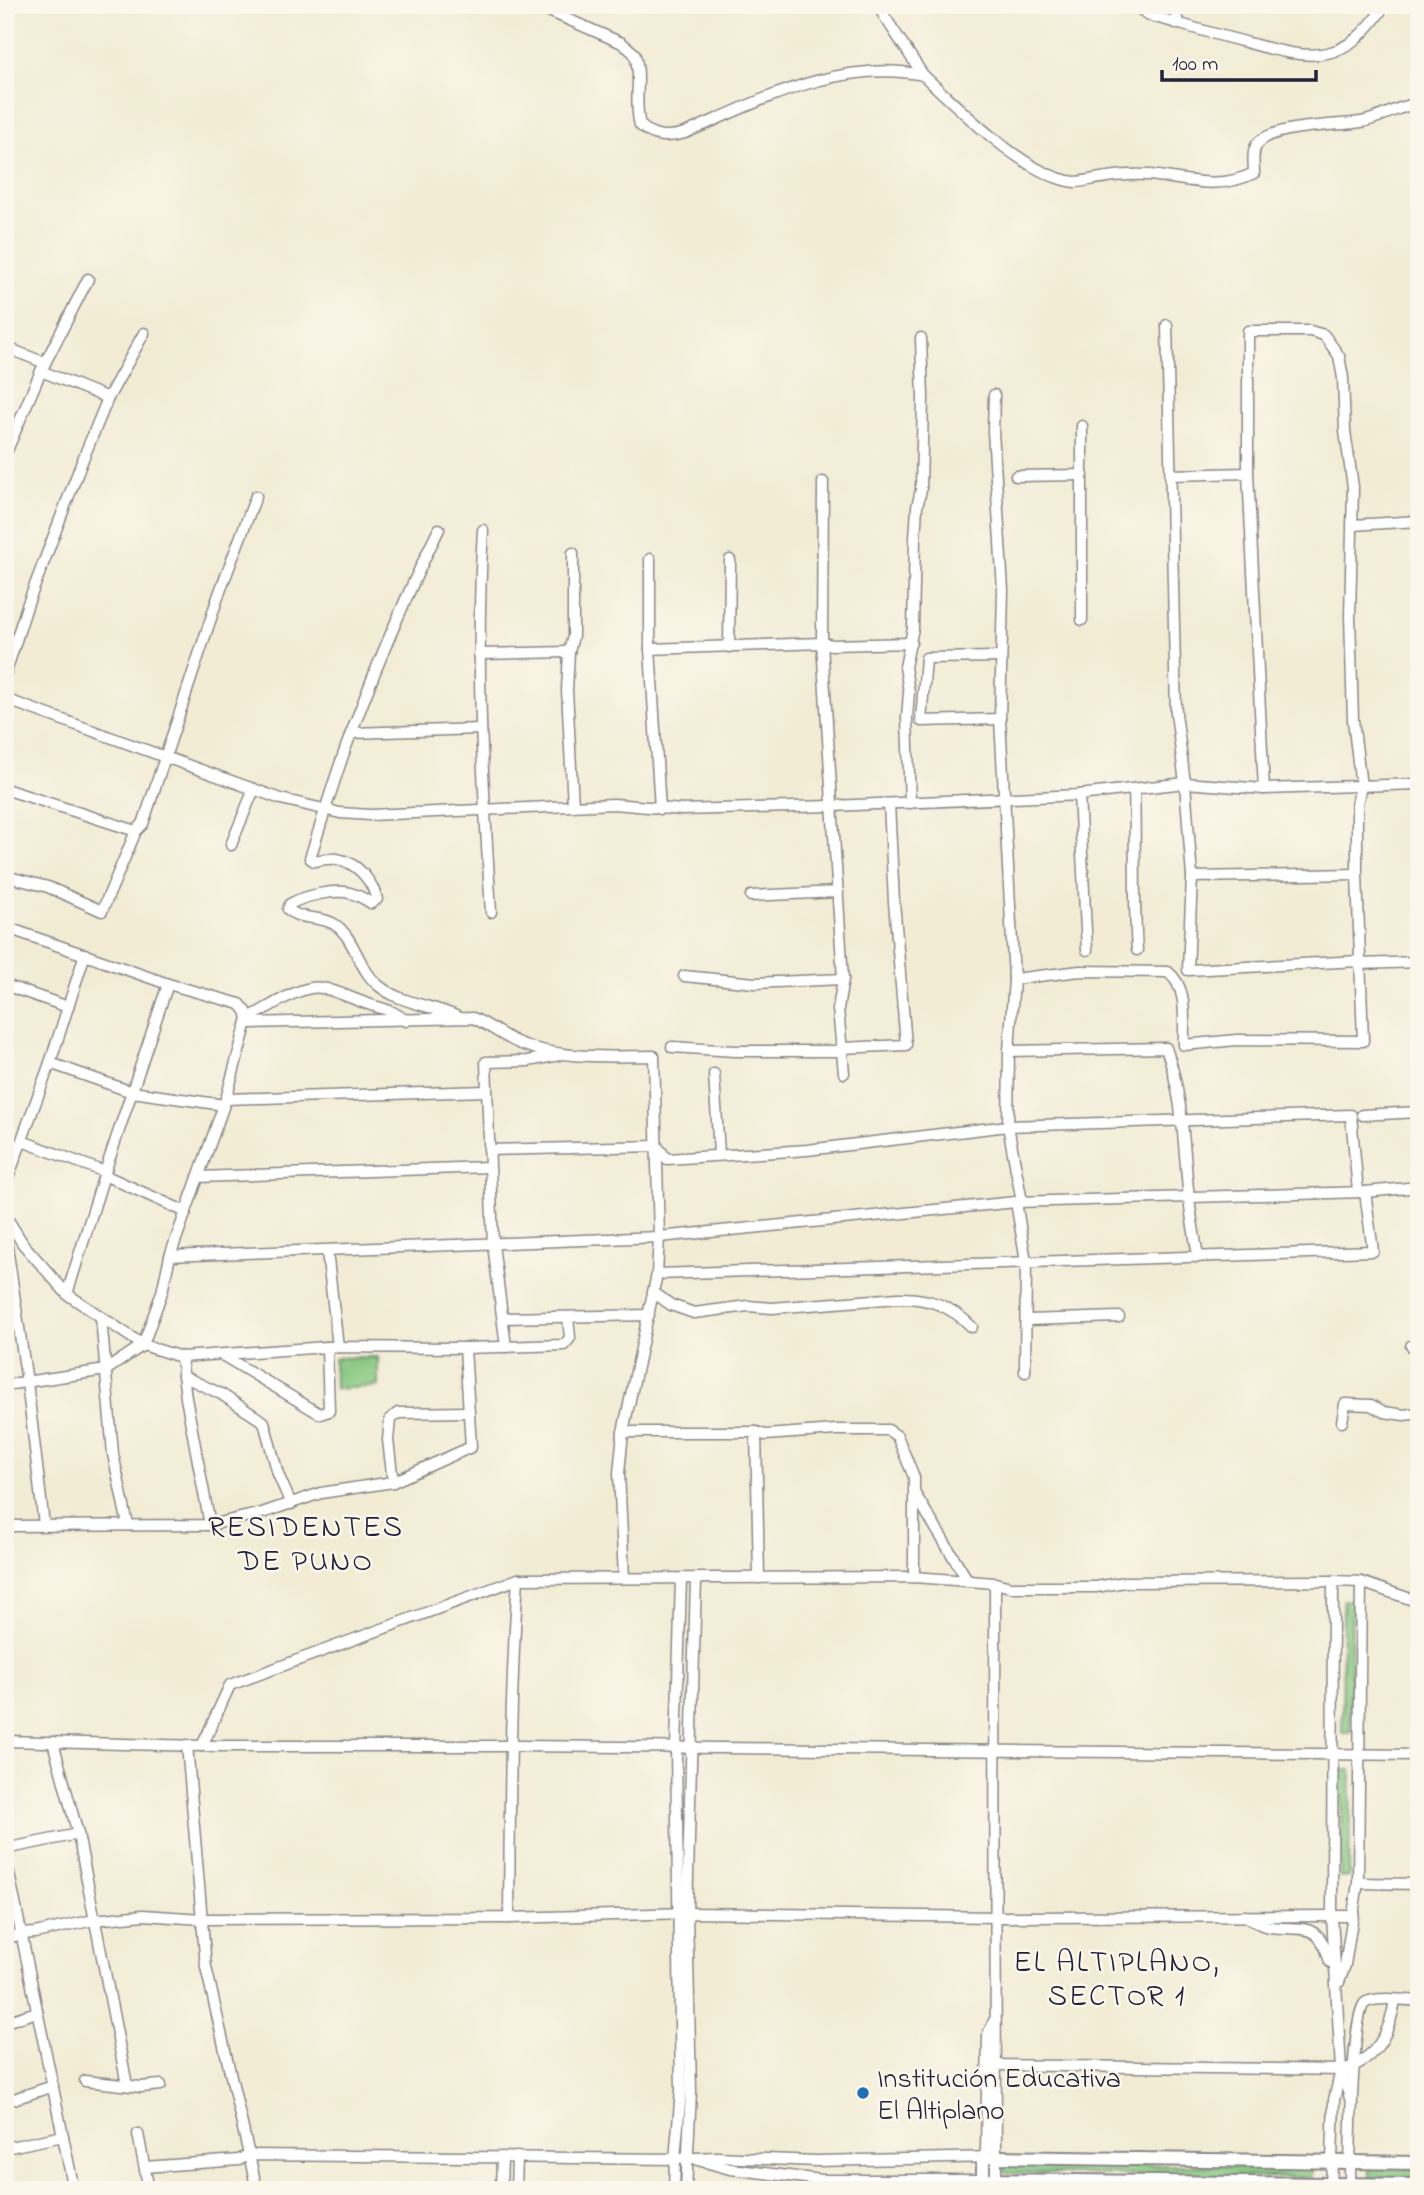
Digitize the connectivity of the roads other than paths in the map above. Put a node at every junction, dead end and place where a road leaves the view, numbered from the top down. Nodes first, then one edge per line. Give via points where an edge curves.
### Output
1 (536, 5) edge
2 (877, 5) edge
3 (1133, 5) edge
4 (1175, 5) edge
5 (1385, 5) edge
6 (1178, 24) junction
7 (923, 75) junction
8 (1419, 104) edge
9 (88, 279) dead end
10 (1167, 325) dead end
11 (144, 332) dead end
12 (920, 338) dead end
13 (5, 347) edge
14 (43, 367) junction
15 (994, 395) dead end
16 (108, 398) junction
17 (1082, 426) dead end
18 (5, 455) edge
19 (1248, 473) junction
20 (1083, 475) junction
21 (1170, 475) junction
22 (1016, 476) dead end
23 (823, 482) dead end
24 (256, 496) dead end
25 (1419, 521) edge
26 (1352, 524) junction
27 (439, 529) dead end
28 (483, 530) dead end
29 (573, 553) dead end
30 (650, 559) dead end
31 (730, 560) dead end
32 (1082, 620) dead end
33 (822, 643) junction
34 (911, 643) junction
35 (729, 647) junction
36 (650, 649) junction
37 (569, 652) junction
38 (479, 654) junction
39 (1001, 657) junction
40 (5, 675) edge
41 (5, 699) edge
42 (1000, 719) junction
43 (481, 729) junction
44 (351, 733) junction
45 (164, 756) junction
46 (1185, 783) junction
47 (1419, 784) edge
48 (1361, 786) junction
49 (5, 789) edge
50 (254, 789) junction
51 (1134, 789) junction
52 (1264, 789) junction
53 (1079, 795) junction
54 (1005, 798) junction
55 (910, 803) junction
56 (889, 804) junction
57 (573, 806) junction
58 (832, 806) junction
59 (326, 809) junction
60 (485, 810) junction
61 (660, 810) junction
62 (136, 831) junction
63 (231, 845) dead end
64 (1357, 874) junction
65 (5, 876) edge
66 (1192, 877) junction
67 (838, 892) junction
68 (751, 896) dead end
69 (492, 912) dead end
70 (5, 927) edge
71 (1087, 950) dead end
72 (1137, 950) dead end
73 (85, 954) junction
74 (1419, 962) edge
75 (1359, 963) junction
76 (684, 976) dead end
77 (844, 979) junction
78 (1014, 979) junction
79 (168, 984) junction
80 (5, 985) edge
81 (68, 1007) junction
82 (247, 1017) junction
83 (459, 1017) junction
84 (407, 1021) junction
85 (671, 1047) dead end
86 (841, 1049) junction
87 (1009, 1051) junction
88 (563, 1054) junction
89 (50, 1063) junction
90 (844, 1073) dead end
91 (714, 1074) dead end
92 (486, 1091) junction
93 (132, 1093) junction
94 (225, 1102) junction
95 (1419, 1112) edge
96 (1363, 1115) dead end
97 (1184, 1119) junction
98 (1009, 1126) junction
99 (22, 1141) junction
100 (657, 1146) junction
101 (488, 1150) junction
102 (719, 1154) junction
103 (489, 1167) junction
104 (104, 1173) junction
105 (198, 1177) junction
106 (5, 1186) edge
107 (1419, 1187) edge
108 (1361, 1192) junction
109 (1189, 1197) junction
110 (1019, 1202) junction
111 (186, 1212) junction
112 (5, 1215) edge
113 (5, 1233) edge
114 (659, 1237) junction
115 (493, 1244) junction
116 (327, 1251) junction
117 (170, 1256) junction
118 (1198, 1257) junction
119 (1026, 1261) junction
120 (657, 1273) junction
121 (653, 1292) junction
122 (67, 1294) junction
123 (649, 1315) junction
124 (100, 1317) junction
125 (568, 1317) junction
126 (1119, 1317) dead end
127 (504, 1318) junction
128 (1027, 1320) junction
129 (972, 1327) dead end
130 (144, 1345) junction
131 (332, 1347) junction
132 (506, 1347) junction
133 (465, 1348) junction
134 (222, 1355) junction
135 (181, 1357) junction
136 (106, 1370) junction
137 (1025, 1372) dead end
138 (183, 1376) junction
139 (27, 1382) junction
140 (5, 1385) edge
141 (469, 1412) junction
142 (1419, 1413) edge
143 (1342, 1422) dead end
144 (623, 1432) junction
145 (756, 1432) junction
146 (393, 1482) junction
147 (914, 1494) junction
148 (291, 1504) junction
149 (44, 1525) junction
150 (128, 1525) junction
151 (210, 1525) junction
152 (5, 1526) edge
153 (914, 1577) junction
154 (624, 1578) junction
155 (759, 1578) junction
156 (518, 1579) junction
157 (681, 1579) junction
158 (696, 1579) junction
159 (968, 1581) junction
160 (1333, 1581) junction
161 (1361, 1582) junction
162 (995, 1583) junction
163 (1419, 1602) edge
164 (5, 1741) edge
165 (53, 1742) junction
166 (187, 1745) junction
167 (202, 1746) junction
168 (510, 1746) junction
169 (676, 1749) junction
170 (690, 1749) junction
171 (996, 1752) junction
172 (1333, 1754) junction
173 (1360, 1755) junction
174 (1419, 1755) edge
175 (78, 1834) junction
176 (5, 1849) edge
177 (5, 1854) edge
178 (1358, 1883) junction
179 (1419, 1884) edge
180 (682, 1913) junction
181 (1244, 1916) junction
182 (1332, 1916) junction
183 (1353, 1916) junction
184 (997, 1917) junction
185 (202, 1919) junction
186 (509, 1919) junction
187 (94, 1920) junction
188 (21, 1934) junction
189 (5, 1939) edge
190 (1337, 1987) junction
191 (1395, 2000) junction
192 (1419, 2001) edge
193 (37, 2012) junction
194 (996, 2018) junction
195 (5, 2022) edge
196 (996, 2065) junction
197 (1354, 2066) junction
198 (1341, 2069) junction
199 (85, 2081) dead end
200 (127, 2085) junction
201 (161, 2085) dead end
202 (53, 2087) junction
203 (5, 2102) edge
204 (1352, 2105) junction
205 (138, 2134) dead end
206 (63, 2136) junction
207 (5, 2148) edge
208 (248, 2155) junction
209 (502, 2157) junction
210 (517, 2157) junction
211 (690, 2158) junction
212 (988, 2158) junction
213 (675, 2159) junction
214 (1331, 2162) junction
215 (1350, 2162) junction
216 (1419, 2163) edge
217 (145, 2167) junction
218 (1054, 2179) junction
219 (989, 2185) edge
220 (1419, 2185) edge
221 (1331, 2187) edge
222 (1350, 2187) edge
223 (74, 2190) edge
224 (149, 2190) edge
225 (257, 2190) edge
226 (501, 2190) edge
227 (516, 2190) edge
228 (674, 2190) edge
229 (686, 2190) edge
230 (1042, 2190) edge

1 - 7 street via 622,43 634,53 637,116 640,125 659,136 685,133 833,75 891,71
2 - 7 street
3 - 6 street
4 - 6 street
5 - 6 street via 1371,27 1345,46 1306,56
7 - 8 street via 1021,159 1047,175 1076,182 1125,174 1194,183 1237,182 1254,173 1256,144 1267,135 1363,122
9 - 14 street
10 - 21 street
11 - 16 street
12 - 34 street via 921,490
13 - 14 street
14 - 16 street
14 - 18 street
15 - 39 street via 1003,590
16 - 40 street
17 - 20 street
19 - 21 street
19 - 26 street via 1248,331 1324,335 1339,356 1343,378
19 - 52 street
20 - 22 street
20 - 32 street
21 - 46 street via 1176,713
23 - 33 street
24 - 45 street
25 - 26 street
26 - 48 street via 1353,707
27 - 44 street via 405,597
28 - 38 street
29 - 37 street
30 - 36 street
31 - 35 street
33 - 34 street
33 - 35 street
33 - 58 street
34 - 55 street via 905,667
35 - 36 street
36 - 61 street
37 - 38 street
37 - 57 street
38 - 43 street
39 - 42 street
39 - 42 street via 926,658 921,721
41 - 45 street
42 - 54 street
43 - 44 street
43 - 60 street
44 - 59 street
45 - 50 street
45 - 62 street via 143,824
46 - 51 street
46 - 52 street
46 - 66 street
47 - 48 street
48 - 52 street
48 - 64 street
49 - 62 street
50 - 59 street
50 - 63 street
51 - 53 street
51 - 72 street
53 - 54 street
53 - 71 street
54 - 55 street
54 - 78 street
55 - 56 street
56 - 58 street
56 - 86 street via 906,1045
57 - 60 street
57 - 61 street via 614,804
58 - 61 street
58 - 67 street
59 - 60 street via 370,815
59 - 83 street via 310,858 335,858 351,864 366,876 377,899 371,902 350,893 331,893 298,900 288,909 293,915 335,924 378,986 420,1006
60 - 69 street
62 - 65 street via 102,911 48,887
64 - 66 street
64 - 75 street
66 - 75 street via 1188,970
67 - 68 street
67 - 77 street
70 - 73 street
73 - 79 street
73 - 81 street
74 - 75 street
75 - 78 street via 1363,1041 1237,1040 1184,1045 1179,984 1168,972 1080,971
76 - 77 street via 755,983
77 - 86 street via 838,1009
78 - 87 street
79 - 82 street via 240,1004
79 - 93 street
80 - 81 street
81 - 89 street
82 - 84 street
82 - 84 street via 313,987 393,1011
82 - 94 street
83 - 84 street
83 - 88 street via 474,1018 522,1044
85 - 86 street
86 - 90 street
87 - 97 street via 1166,1048
87 - 98 street
88 - 92 street via 486,1062
88 - 100 street via 654,1055
89 - 93 street
89 - 99 street
91 - 102 street
92 - 94 street
92 - 101 street
93 - 94 street
93 - 104 street
94 - 105 street
95 - 96 street
97 - 98 street
97 - 108 street via 1351,1115
97 - 109 street
98 - 102 street via 807,1150
98 - 110 street
99 - 104 street
99 - 106 street
100 - 101 street
100 - 102 street via 667,1158
100 - 114 street
101 - 103 street
103 - 105 street
103 - 115 street
104 - 111 street
104 - 122 street
105 - 111 street
107 - 108 street
108 - 109 street
108 - 118 street via 1373,1251
109 - 110 street
109 - 118 street
110 - 114 street
110 - 119 street
111 - 117 street
112 - 122 street via 23,1244
113 - 139 street
114 - 115 street
114 - 120 street
115 - 116 street
115 - 127 street
116 - 117 street
116 - 131 street
117 - 130 street
118 - 119 street
119 - 120 street
119 - 128 street
120 - 121 street
121 - 123 street
121 - 129 street via 694,1312 918,1298 952,1310
122 - 124 street
123 - 125 street
123 - 144 street
124 - 130 street
124 - 136 street
125 - 127 street
125 - 132 street via 570,1339 564,1345
126 - 128 street
127 - 132 street
128 - 137 street
130 - 135 street
130 - 136 street
131 - 133 street
131 - 134 street
131 - 134 street via 329,1411 320,1414
132 - 133 street
133 - 141 street
134 - 135 street
135 - 138 street
136 - 139 street
136 - 150 street via 113,1454
138 - 148 street via 264,1422
138 - 151 street
139 - 140 street
139 - 149 street
141 - 146 street via 471,1447
141 - 146 street via 398,1413 390,1419
142 - 143 street via 1404,1415 1371,1405 1345,1404
144 - 145 street
144 - 154 street via 619,1474
145 - 147 street via 888,1430 897,1436 906,1454
145 - 155 street
146 - 148 street via 321,1493
147 - 153 street
147 - 159 street
148 - 151 street
149 - 150 street
149 - 152 street
150 - 151 street
153 - 155 street
153 - 159 street
154 - 156 street
154 - 157 street
155 - 158 street
156 - 167 street via 230,1685
156 - 168 street
157 - 158 street
157 - 169 street
158 - 170 street
159 - 162 street
160 - 161 street
160 - 162 street via 1125,1582 1096,1587
160 - 172 street
161 - 163 street
161 - 173 street
162 - 171 street
164 - 165 street
165 - 166 street
165 - 175 street
166 - 167 street
166 - 185 street
167 - 168 street
168 - 169 street
168 - 186 street
169 - 170 street
169 - 180 street
170 - 171 street
170 - 180 street
171 - 172 street
171 - 184 street
172 - 173 street
172 - 182 street
173 - 174 street
173 - 178 street
175 - 176 street
175 - 187 street
177 - 188 street
178 - 179 street
178 - 183 street
180 - 184 street
180 - 186 street
180 - 211 street
180 - 213 street via 681,2091
181 - 182 street
181 - 184 street
181 - 190 street via 1262,1926 1307,1929 1319,1936
182 - 183 street
182 - 190 street
183 - 190 street
184 - 194 street
185 - 186 street
185 - 187 street via 143,1915
185 - 208 street via 206,1967
187 - 188 street
187 - 200 street
188 - 189 street
188 - 193 street
190 - 198 street
191 - 192 street
191 - 197 street via 1388,2033
191 - 197 street via 1373,2000 1360,2009
193 - 195 street
193 - 202 street
194 - 196 street
194 - 212 street via 988,2034
196 - 198 street
196 - 212 street
197 - 198 street
197 - 204 street
198 - 204 street
198 - 214 street via 1334,2100
199 - 200 street
200 - 201 street
202 - 203 street
202 - 206 street
204 - 215 street
205 - 217 street
206 - 207 street
206 - 223 street
208 - 209 street
208 - 217 street via 239,2160
208 - 225 street
209 - 210 street
209 - 226 street
210 - 213 street
210 - 227 street
211 - 212 street
211 - 213 street
211 - 219 street via 730,2169 822,2180
211 - 229 street
212 - 214 main road
212 - 219 main road
213 - 228 street
214 - 215 main road
214 - 221 street
215 - 216 main road
215 - 222 street
217 - 224 street
218 - 219 main road
218 - 221 main road
218 - 230 main road
220 - 222 main road
221 - 222 main road

